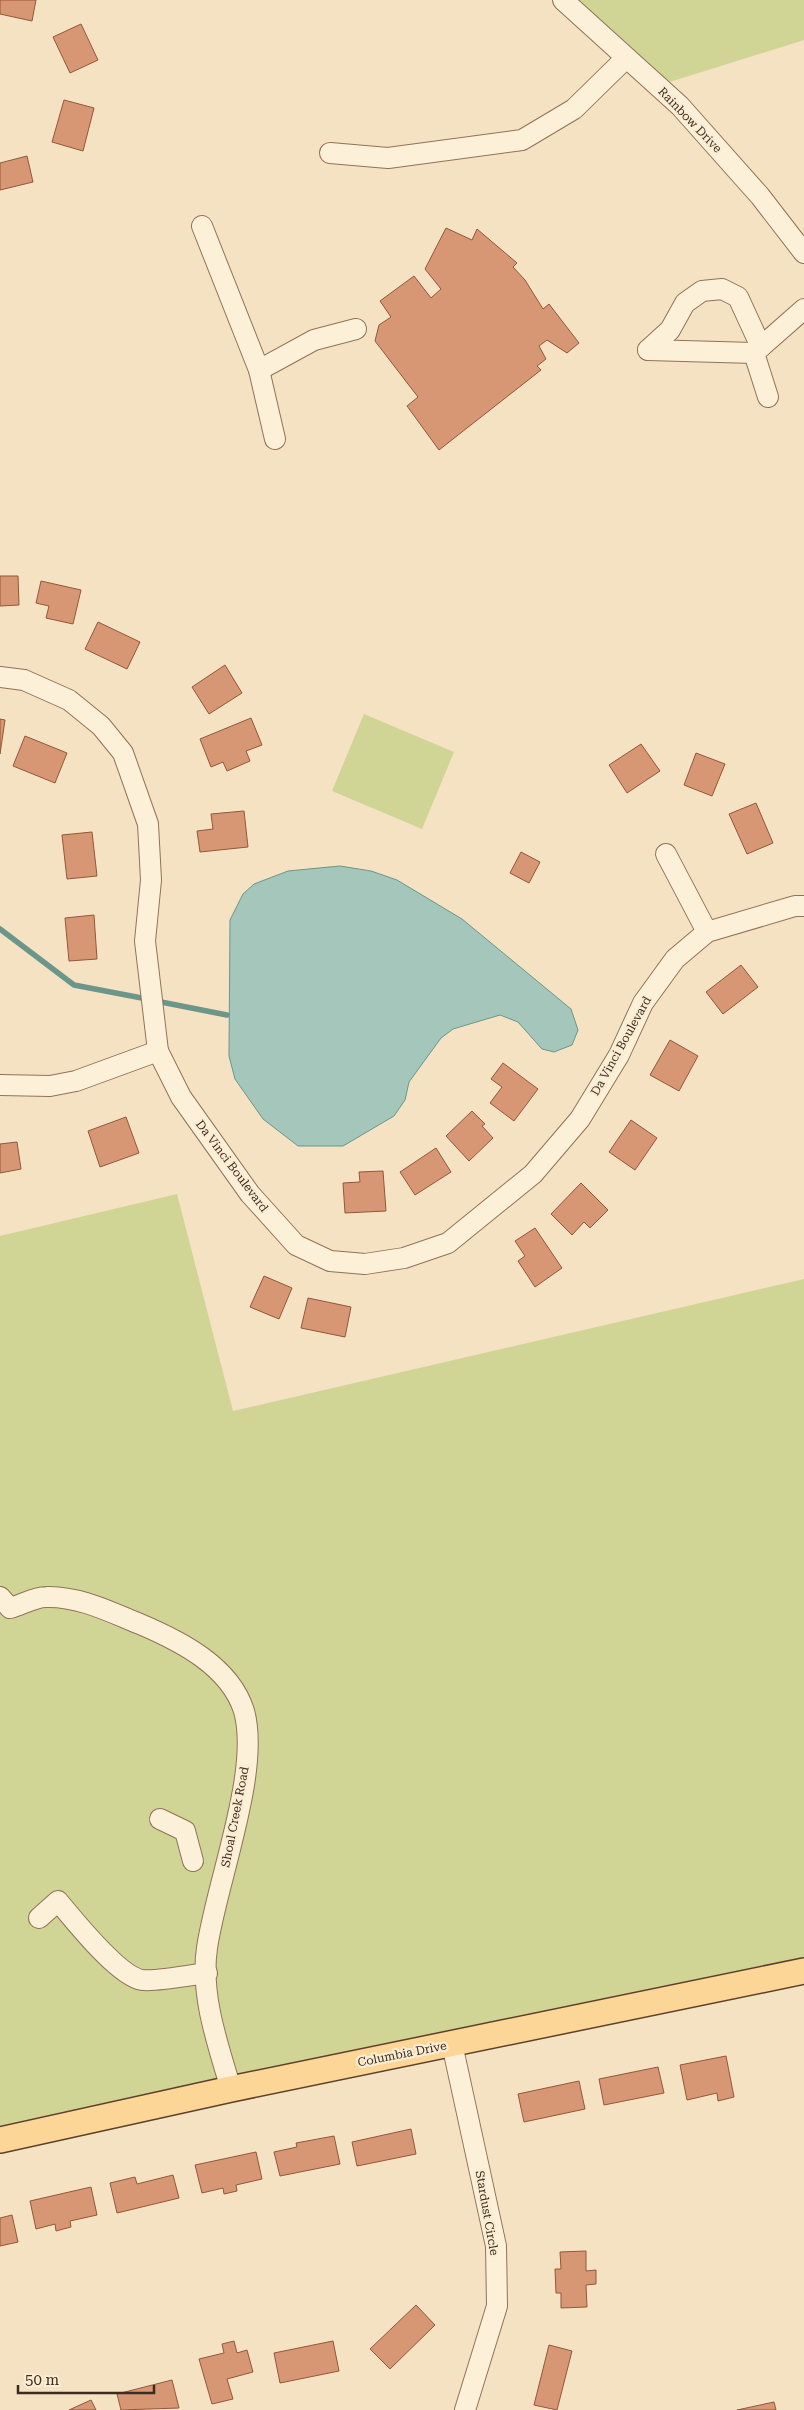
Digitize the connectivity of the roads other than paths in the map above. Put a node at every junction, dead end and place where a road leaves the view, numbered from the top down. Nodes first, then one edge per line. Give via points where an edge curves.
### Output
1 (563, 0) edge
2 (626, 58) junction
3 (330, 153) dead end
4 (202, 226) dead end
5 (804, 252) edge
6 (804, 309) edge
7 (356, 329) dead end
8 (757, 350) junction
9 (259, 370) junction
10 (768, 397) dead end
11 (275, 439) dead end
12 (0, 677) edge
13 (666, 854) dead end
14 (804, 906) edge
15 (707, 932) junction
16 (158, 1051) junction
17 (0, 1085) edge
18 (4, 1607) edge
19 (160, 1819) dead end
20 (193, 1861) dead end
21 (39, 1918) dead end
22 (804, 1971) edge
23 (207, 1974) junction
24 (452, 2044) junction
25 (231, 2089) junction
26 (0, 2140) edge
27 (465, 2410) edge

1 - 2 street, Rainbow Drive
2 - 3 street via 574,109 522,140 388,158
2 - 5 street, Rainbow Drive via 680,106 760,196
4 - 9 street
6 - 8 street
7 - 9 street via 314,340
8 - 8 street via 648,350 670,330 685,303 702,291 722,289 738,297
8 - 10 street
9 - 11 street
12 - 16 street, Da Vinci Boulevard via 24,680 69,700 101,726 123,753 148,824 151,880 145,941
13 - 15 street
14 - 15 street, Da Vinci Boulevard
15 - 16 street, Da Vinci Boulevard via 675,959 643,1003 619,1055 580,1119 533,1174 448,1243 404,1258 365,1264 330,1261 296,1245 250,1194 207,1137 181,1097
16 - 17 street via 76,1081 50,1086
18 - 23 street, Shoal Creek Road via 45,1597 87,1602 166,1635 201,1656 219,1671 236,1695 244,1712 246,1775 206,1950
19 - 20 street via 185,1831
21 - 23 street via 58,1901 122,1969 141,1980
22 - 24 main road, Columbia Drive
23 - 25 street, Shoal Creek Road via 214,2027
24 - 25 main road, Columbia Drive
24 - 27 street, Stardust Circle via 496,2246 496,2306
25 - 26 main road, Columbia Drive

